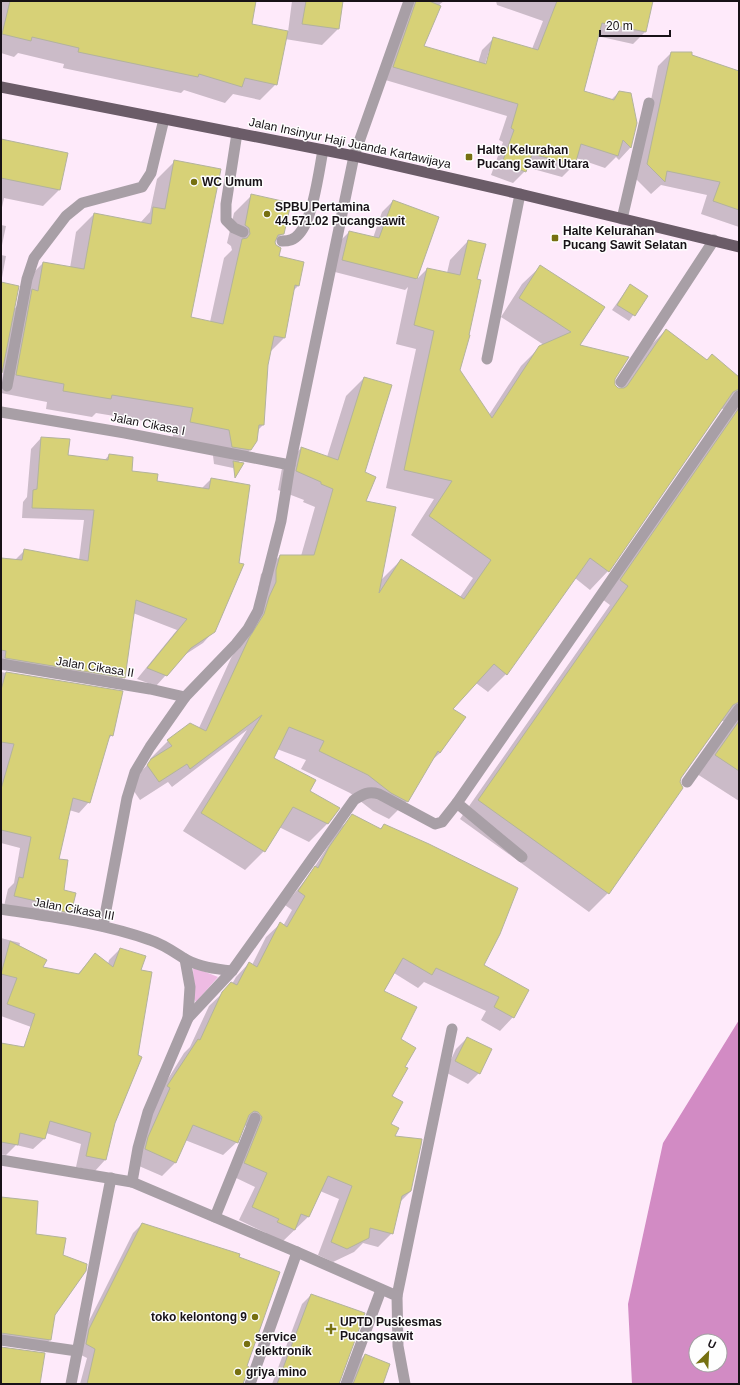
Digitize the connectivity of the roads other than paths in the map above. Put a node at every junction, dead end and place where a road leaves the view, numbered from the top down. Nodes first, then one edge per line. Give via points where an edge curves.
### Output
1 (409, 1) edge
2 (1, 87) edge
3 (649, 103) dead end
4 (164, 119) junction
5 (237, 133) junction
6 (323, 150) junction
7 (354, 156) junction
8 (520, 194) junction
9 (622, 219) junction
10 (243, 232) dead end
11 (714, 240) junction
12 (282, 241) dead end
13 (739, 247) edge
14 (487, 359) dead end
15 (621, 382) dead end
16 (7, 386) dead end
17 (739, 396) edge
18 (1, 412) edge
19 (290, 465) junction
20 (1, 664) edge
21 (185, 697) junction
22 (739, 709) edge
23 (687, 782) dead end
24 (457, 804) junction
25 (522, 858) dead end
26 (1, 909) edge
27 (103, 926) junction
28 (185, 959) junction
29 (232, 971) junction
30 (188, 1018) junction
31 (452, 1029) dead end
32 (255, 1118) dead end
33 (1, 1160) edge
34 (111, 1178) junction
35 (132, 1182) junction
36 (215, 1217) junction
37 (297, 1252) junction
38 (382, 1290) junction
39 (397, 1296) junction
40 (1, 1340) edge
41 (77, 1351) junction
42 (71, 1384) edge
43 (250, 1384) edge
44 (346, 1384) edge
45 (405, 1384) edge

1 - 7 street
2 - 4 main road, Jalan Insinyur Haji Juanda Kartawijaya
3 - 9 street
4 - 5 main road, Jalan Insinyur Haji Juanda Kartawijaya
4 - 16 street via 151,173 142,188 82,203 66,216 34,258 27,279
5 - 6 main road, Jalan Insinyur Haji Juanda Kartawijaya
5 - 10 street via 226,204 226,220
6 - 7 main road, Jalan Insinyur Haji Juanda Kartawijaya
6 - 12 street via 307,222 291,241
7 - 8 main road, Jalan Insinyur Haji Juanda Kartawijaya
7 - 19 street
8 - 9 main road, Jalan Insinyur Haji Juanda Kartawijaya
8 - 14 street
9 - 11 main road, Jalan Insinyur Haji Juanda Kartawijaya
11 - 13 main road, Jalan Insinyur Haji Juanda Kartawijaya
11 - 15 street
17 - 24 street
18 - 19 street, Jalan Cikasa I
19 - 21 street via 279,530 258,611 236,644
20 - 21 street, Jalan Cikasa II
21 - 27 street via 135,772 127,798
22 - 23 street
24 - 25 street
24 - 29 street via 442,822 435,824 379,794 371,792 354,800
26 - 27 street, Jalan Cikasa III
27 - 28 street, Jalan Cikasa III via 152,940
28 - 29 street, Jalan Cikasa III via 209,968
28 - 30 street via 190,986
29 - 30 street
30 - 35 street via 148,1112
31 - 39 street
32 - 36 street
33 - 34 street
34 - 35 street
34 - 41 street
35 - 36 street
36 - 37 street
37 - 38 street
37 - 43 street
38 - 39 street
38 - 44 street
39 - 45 street via 398,1346
40 - 41 street
41 - 42 street

